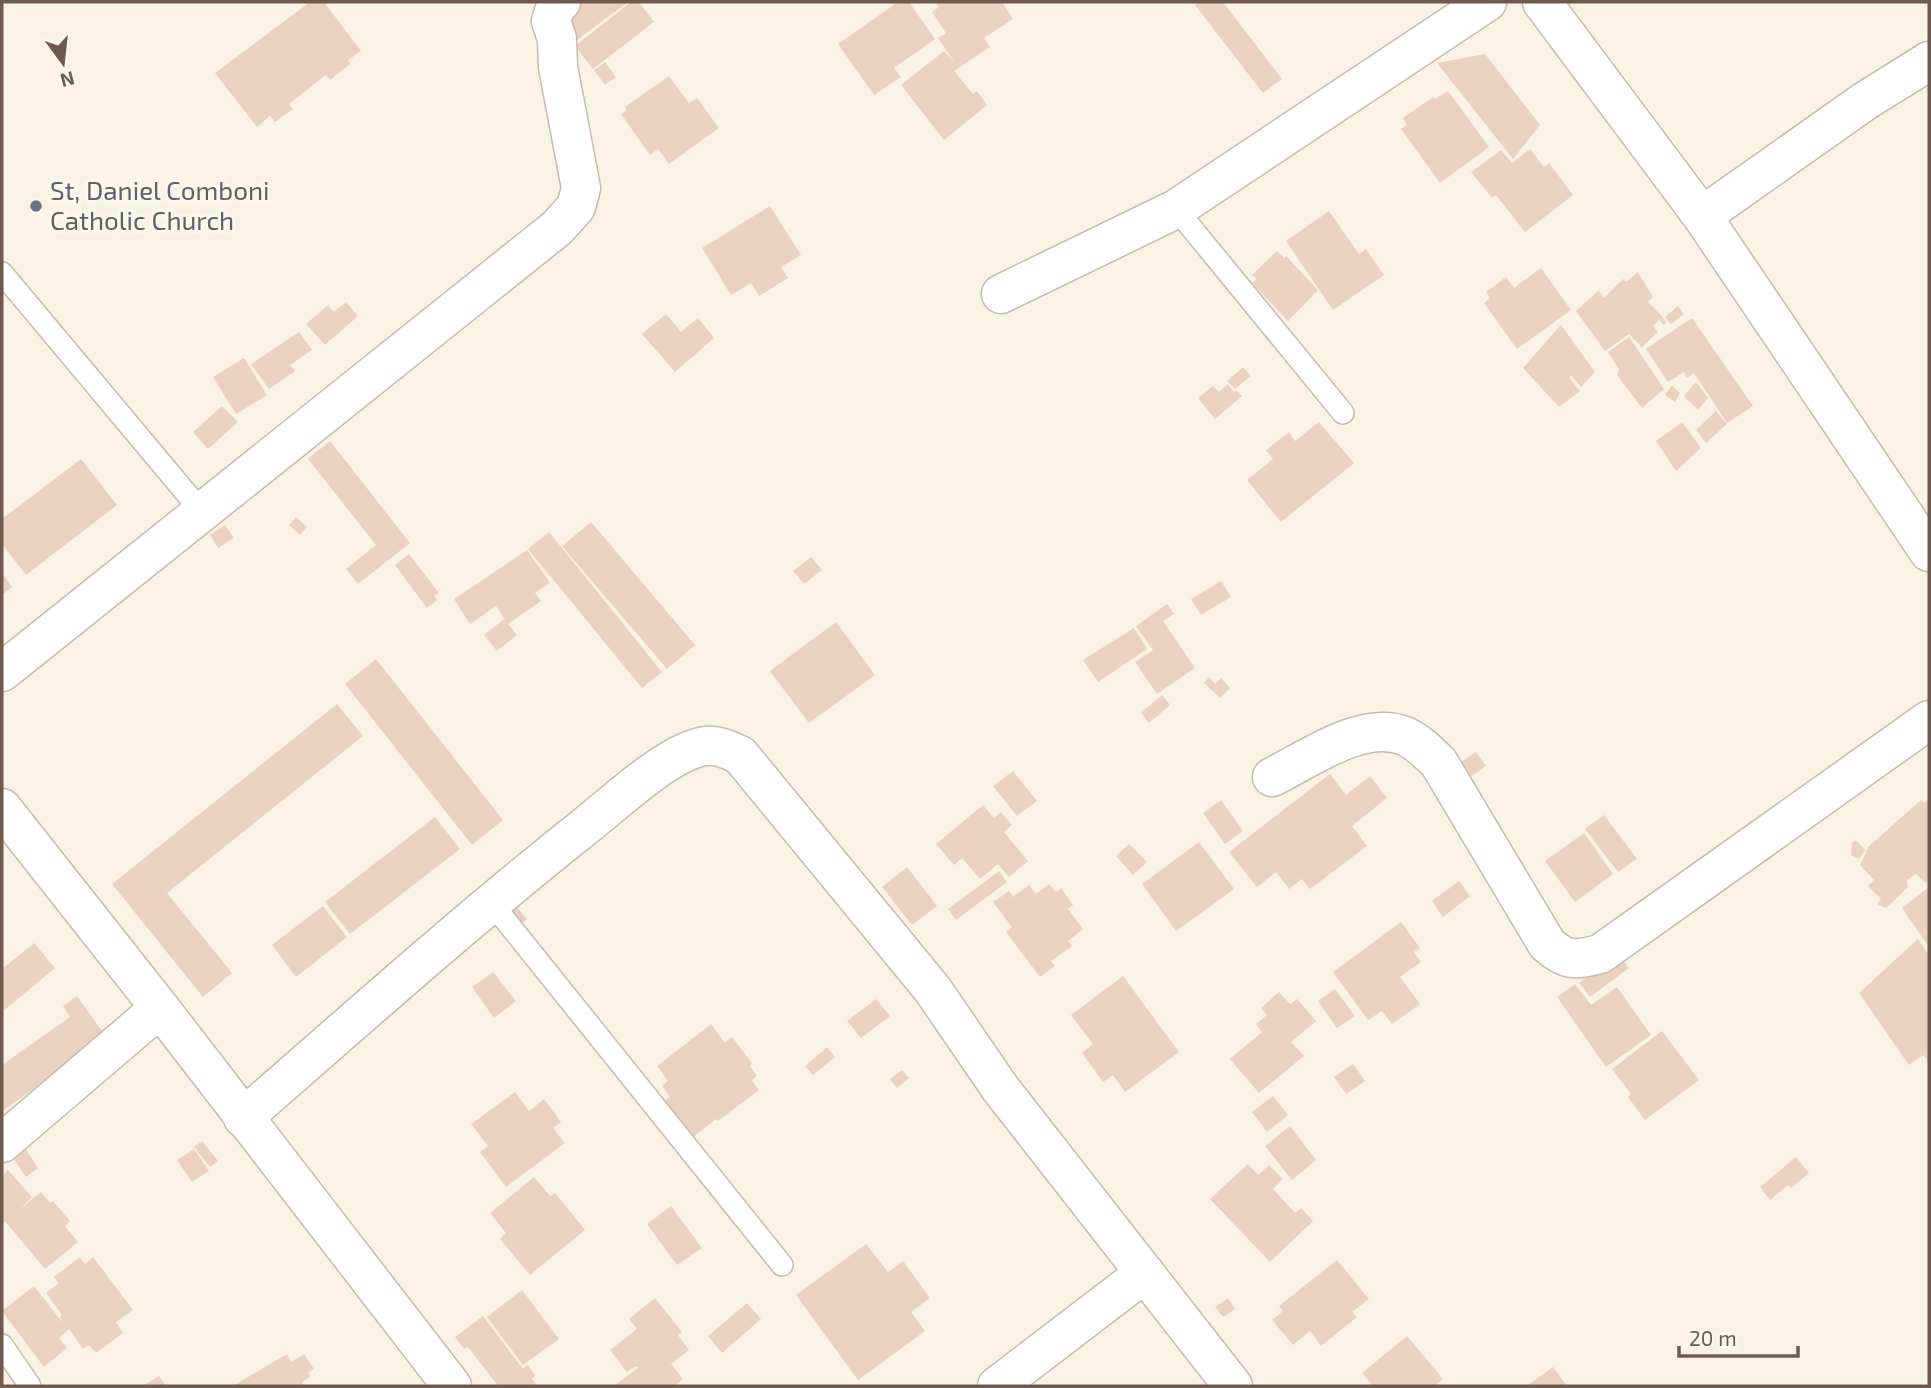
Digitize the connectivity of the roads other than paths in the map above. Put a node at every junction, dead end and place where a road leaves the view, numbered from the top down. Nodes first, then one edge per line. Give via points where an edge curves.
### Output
1 (561, 2) edge
2 (1487, 2) edge
3 (1542, 2) edge
4 (1929, 61) edge
5 (1176, 209) junction
6 (1702, 216) junction
7 (2, 273) edge
8 (1001, 294) dead end
9 (1343, 413) dead end
10 (202, 512) junction
11 (1929, 552) edge
12 (2, 672) edge
13 (1929, 720) edge
14 (1272, 777) dead end
15 (2, 808) edge
16 (490, 901) junction
17 (160, 1008) junction
18 (243, 1118) junction
19 (2, 1143) edge
20 (782, 1265) dead end
21 (1144, 1273) junction
22 (2, 1345) edge
23 (30, 1386) edge
24 (453, 1386) edge
25 (996, 1386) edge
26 (1233, 1386) edge

1 - 10 street via 551,21 579,170 576,207 557,228
2 - 5 street
3 - 6 street
4 - 6 street
5 - 8 street
5 - 9 lane
6 - 11 street
7 - 10 lane
10 - 12 street
13 - 14 street via 1600,954 1581,958 1561,957 1547,944 1439,763 1404,736 1378,731 1356,735
15 - 17 street
16 - 18 street
16 - 20 lane
16 - 21 street via 680,755 702,746 722,747 740,755 933,990 1000,1088
17 - 18 street
17 - 19 street
18 - 24 street
21 - 25 street
21 - 26 street
22 - 23 lane

